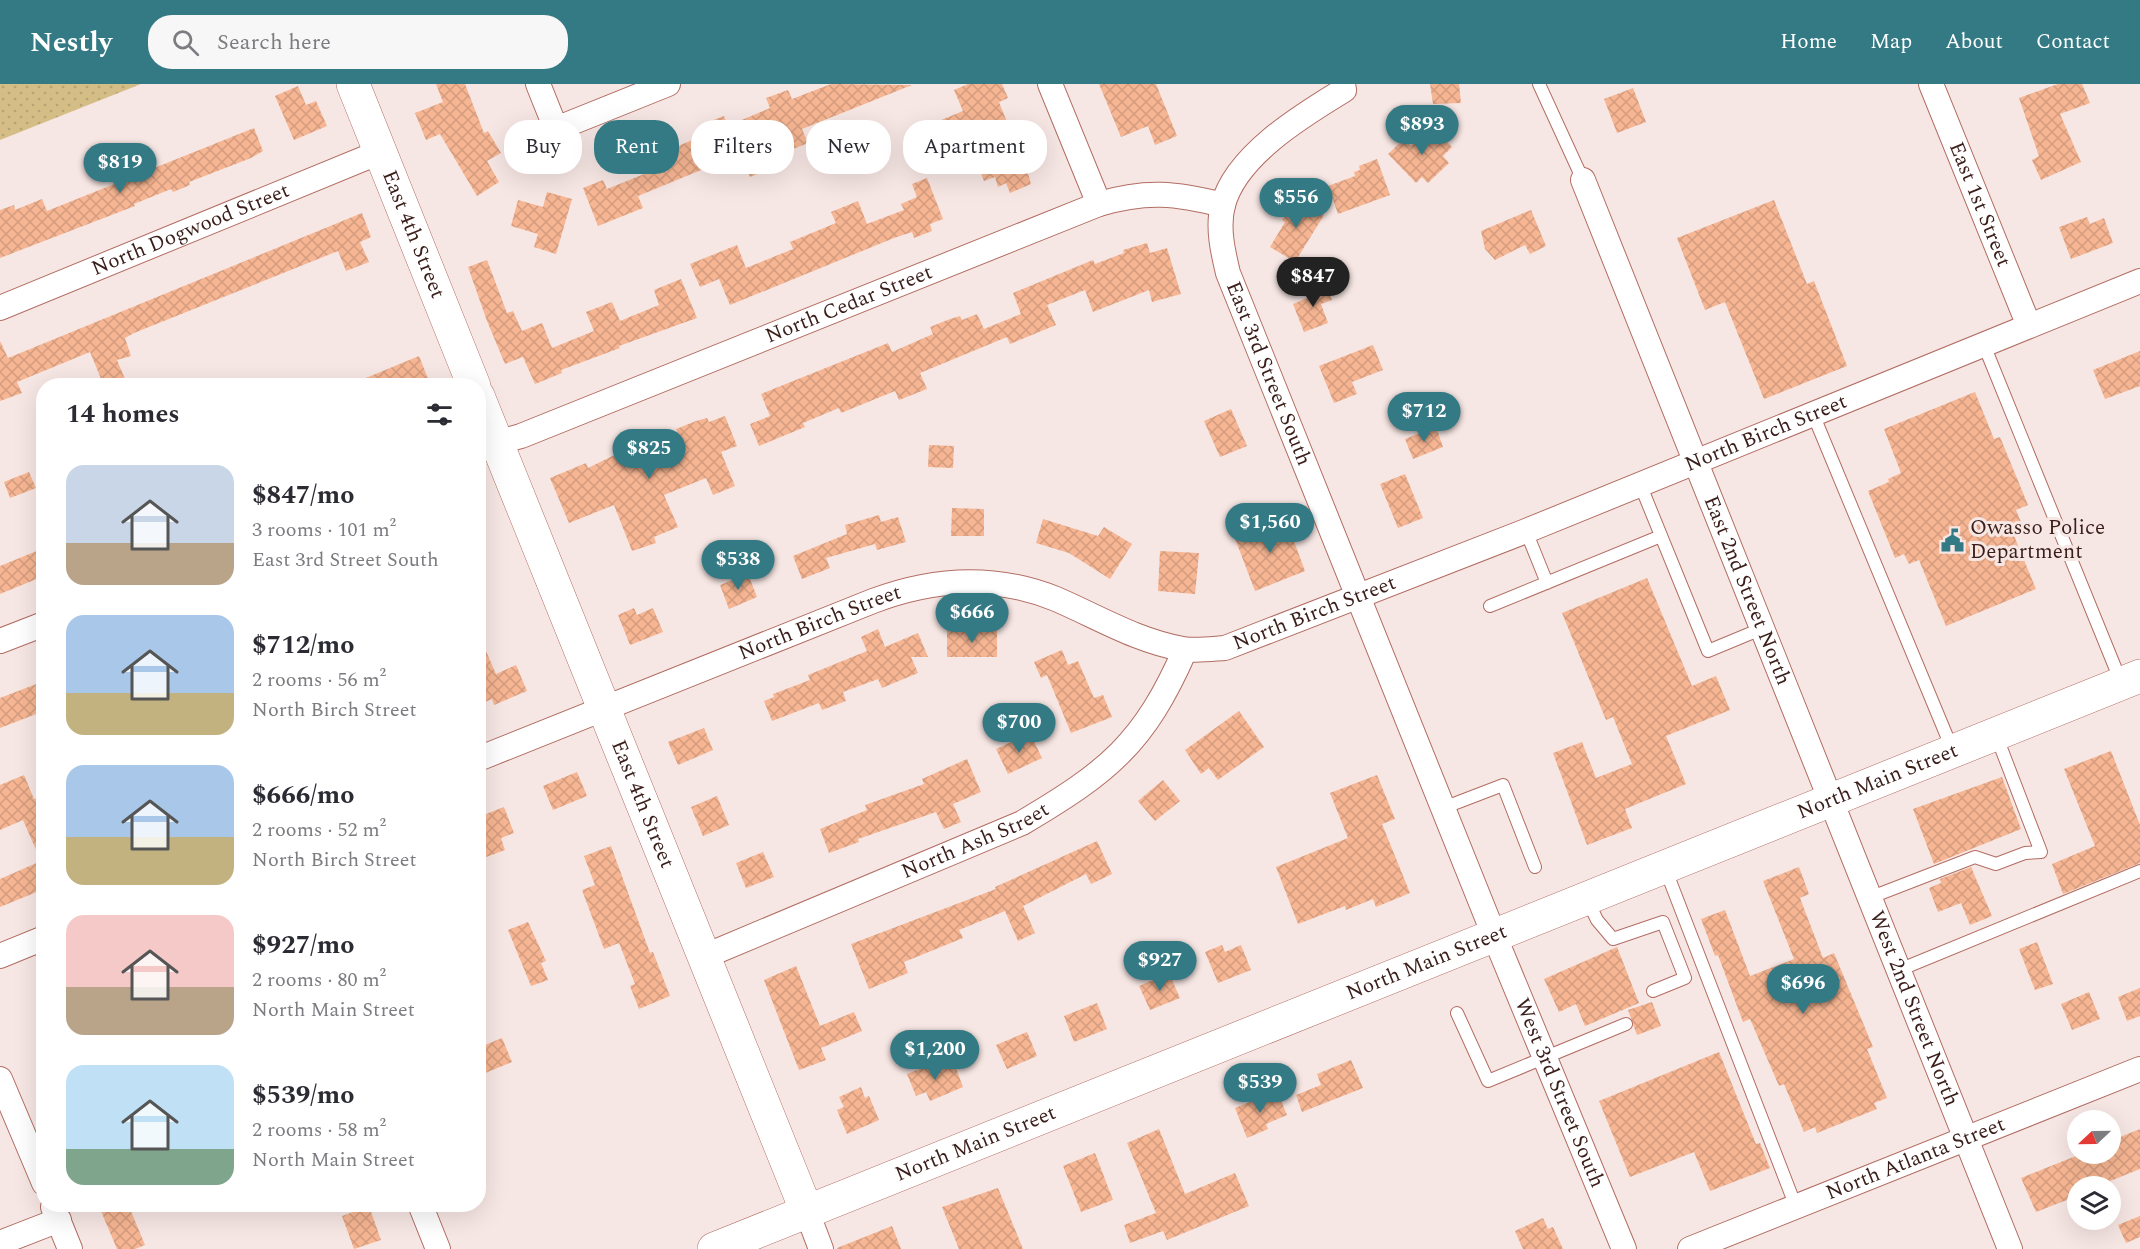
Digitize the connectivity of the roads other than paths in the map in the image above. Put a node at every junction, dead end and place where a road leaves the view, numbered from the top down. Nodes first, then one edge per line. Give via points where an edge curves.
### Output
1 (352, 84) edge
2 (538, 84) edge
3 (668, 84) edge
4 (1050, 84) edge
5 (1343, 84) edge
6 (1539, 84) edge
7 (1930, 84) edge
8 (380, 152) junction
9 (1583, 180) joint
10 (1099, 204) junction
11 (1223, 205) junction
12 (2140, 281) edge
13 (0, 308) edge
14 (2029, 326) junction
15 (1984, 345) junction
16 (471, 378) edge
17 (1813, 414) junction
18 (488, 446) edge
19 (1694, 462) junction
20 (1640, 484) junction
21 (1526, 531) junction
22 (1661, 536) junction
23 (1547, 583) junction
24 (1357, 597) junction
25 (1490, 606) dead end
26 (36, 627) edge
27 (1761, 629) junction
28 (0, 641) edge
29 (1185, 650) junction
30 (2131, 680) edge
31 (603, 708) junction
32 (1996, 734) junction
33 (1953, 752) junction
34 (486, 756) edge
35 (1830, 801) junction
36 (1443, 808) junction
37 (1535, 867) dead end
38 (1664, 867) junction
39 (2140, 871) edge
40 (1586, 898) junction
41 (1869, 898) junction
42 (1494, 935) junction
43 (36, 941) edge
44 (0, 956) edge
45 (703, 957) junction
46 (1899, 970) junction
47 (1653, 991) dead end
48 (1457, 1012) dead end
49 (1626, 1023) dead end
50 (1544, 1058) junction
51 (2140, 1069) edge
52 (0, 1079) edge
53 (1965, 1139) junction
54 (36, 1164) edge
55 (1796, 1207) junction
56 (56, 1212) edge
57 (423, 1212) edge
58 (807, 1212) junction
59 (0, 1243) edge
60 (70, 1249) edge
61 (438, 1249) edge
62 (714, 1249) edge
63 (821, 1249) edge
64 (1624, 1249) edge
65 (1690, 1249) edge
66 (2010, 1249) edge

1 - 8 main road, East 4th Street
2 - 3 street via 556,129
4 - 10 street
5 - 11 street, East 3rd Street South via 1344,90 1307,112 1252,159 1236,176
6 - 9 lane
7 - 14 street, East 1st Street
8 - 13 street, North Dogwood Street
8 - 16 main road, East 4th Street
9 - 19 street, East 2nd Street North
10 - 11 street, North Cedar Street via 1142,194 1168,193
10 - 18 street, North Cedar Street via 532,432
11 - 24 street, East 3rd Street South via 1222,248 1228,273
12 - 14 street, North Birch Street
14 - 15 street, North Birch Street
15 - 17 street, North Birch Street
15 - 30 lane
17 - 19 street, North Birch Street
17 - 33 lane
18 - 31 main road, East 4th Street
19 - 20 street, North Birch Street
19 - 27 street, East 2nd Street North
20 - 21 street, North Birch Street
20 - 22 lane
21 - 23 lane
21 - 24 street, North Birch Street
22 - 23 lane
22 - 27 lane via 1708,651
23 - 25 lane
24 - 29 street, North Birch Street via 1225,648
24 - 36 street, East 3rd Street South
26 - 28 street
27 - 35 street, East 2nd Street North
29 - 31 street, North Birch Street via 1140,638 1023,588 963,580 901,591
29 - 45 street, North Ash Street via 1149,721 1124,752 1061,800 1013,828
30 - 32 main road, North Main Street
31 - 34 street, North Birch Street
31 - 45 main road, East 4th Street
32 - 33 main road, North Main Street
32 - 41 lane via 2041,852 2025,853 1996,864 1975,857
33 - 35 main road, North Main Street
35 - 38 main road, North Main Street
35 - 41 street, West 2nd Street North
36 - 37 lane via 1503,784
36 - 42 street, East 3rd Street South
38 - 40 main road, North Main Street
38 - 55 lane
39 - 46 lane
40 - 42 main road, North Main Street
40 - 47 lane via 1613,939 1663,921 1685,978
41 - 46 street, West 2nd Street North
42 - 50 street, West 3rd Street South
42 - 58 main road, North Main Street
43 - 44 street
45 - 58 main road, East 4th Street
46 - 53 street, West 2nd Street North
48 - 50 lane via 1488,1081
49 - 50 lane
50 - 64 street, West 3rd Street South
51 - 53 street, North Atlanta Street
52 - 54 street
53 - 55 street, North Atlanta Street
53 - 66 street, West 2nd Street North
55 - 65 street, North Atlanta Street
56 - 59 street
56 - 60 street
57 - 61 street
58 - 62 main road, North Main Street
58 - 63 street

